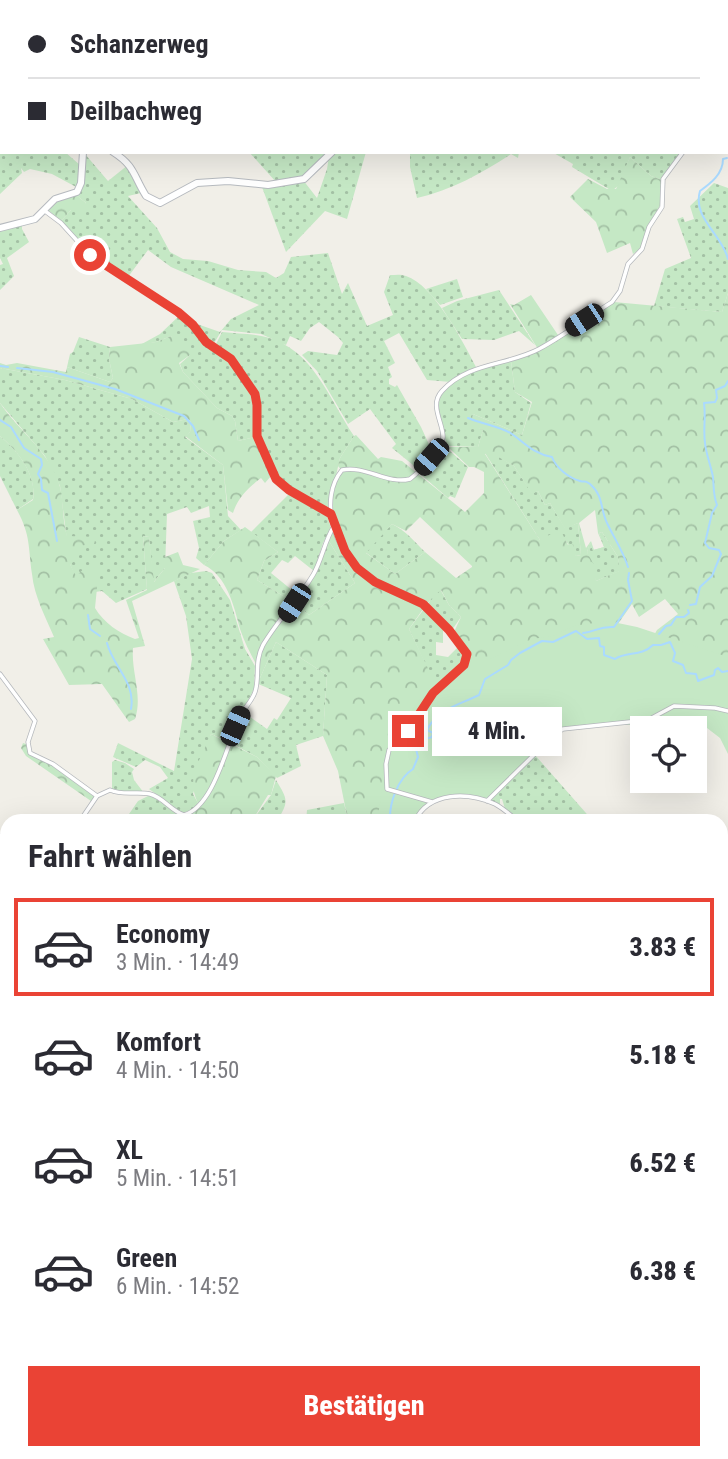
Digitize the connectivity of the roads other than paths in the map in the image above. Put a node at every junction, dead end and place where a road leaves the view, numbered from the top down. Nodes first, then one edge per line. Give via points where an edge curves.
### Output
1 (83, 154) edge
2 (116, 154) edge
3 (330, 154) edge
4 (682, 154) edge
5 (45, 211) junction
6 (0, 228) edge
7 (331, 514) junction
8 (334, 526) junction
9 (0, 674) edge
10 (728, 711) edge
11 (97, 796) junction
12 (487, 801) junction
13 (432, 802) junction
14 (85, 814) edge
15 (182, 814) edge
16 (186, 814) edge
17 (420, 814) edge
18 (509, 814) edge

1 - 5 street via 79,190 55,199
2 - 3 street via 133,168 146,196 160,203 197,183 268,185 304,179
4 - 7 street via 663,179 662,207 642,248 628,264 612,302 538,349 458,377 439,393 442,442 418,472 401,481 359,469 342,470 332,493
5 - 6 street via 35,219
5 - 7 street via 90,255 178,312 206,342 231,359 257,399 257,436 271,473 289,490
7 - 8 street
8 - 13 street via 357,568 375,582 423,604 467,654 464,665 433,693 389,750 387,789
8 - 16 street via 315,572 263,646 254,694 225,749 218,777 206,797
9 - 11 street via 35,721 28,742 30,752
10 - 12 street via 674,706 648,720 563,729
11 - 14 street
11 - 15 street via 110,790 151,794
12 - 13 street via 458,796
12 - 18 street
13 - 17 street

